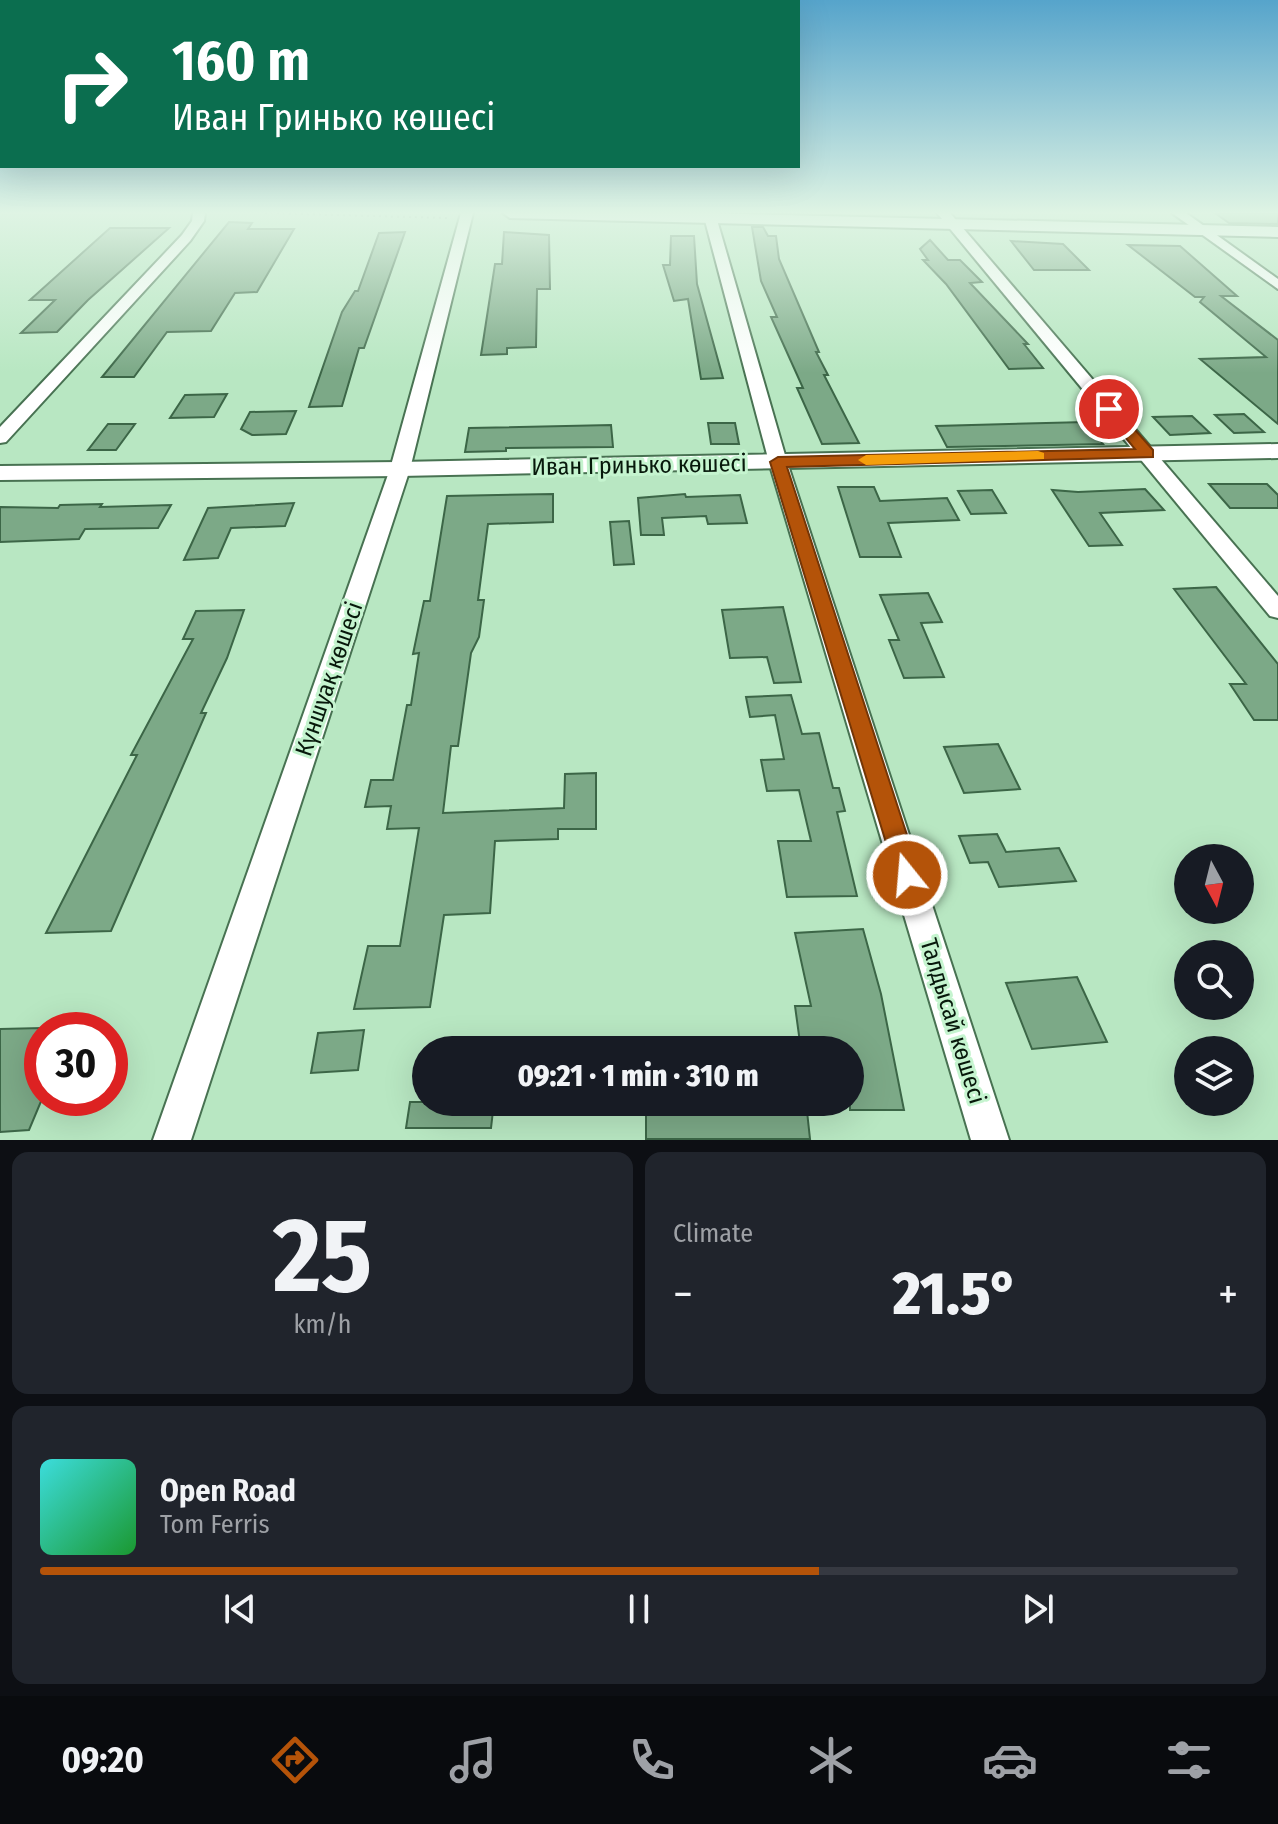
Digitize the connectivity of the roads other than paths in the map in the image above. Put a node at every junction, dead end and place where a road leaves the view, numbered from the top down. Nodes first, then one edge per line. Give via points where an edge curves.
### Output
1 (160, 266) edge
2 (453, 266) edge
3 (724, 266) edge
4 (987, 266) edge
5 (1252, 266) edge
6 (1278, 285) edge
7 (0, 438) edge
8 (1278, 451) edge
9 (1147, 453) junction
10 (778, 462) junction
11 (400, 469) junction
12 (0, 473) edge
13 (1278, 611) edge
14 (172, 1140) edge
15 (990, 1140) edge

1 - 7 street
2 - 11 street, Күншуақ көшесі
3 - 10 street, Талдысай көшесі
4 - 9 street
5 - 6 street
8 - 9 street, Иван Гринько көшесі
9 - 10 street, Иван Гринько көшесі
9 - 13 street
10 - 11 street, Иван Гринько көшесі
10 - 15 street, Талдысай көшесі
11 - 12 street, Иван Гринько көшесі
11 - 14 street, Күншуақ көшесі

